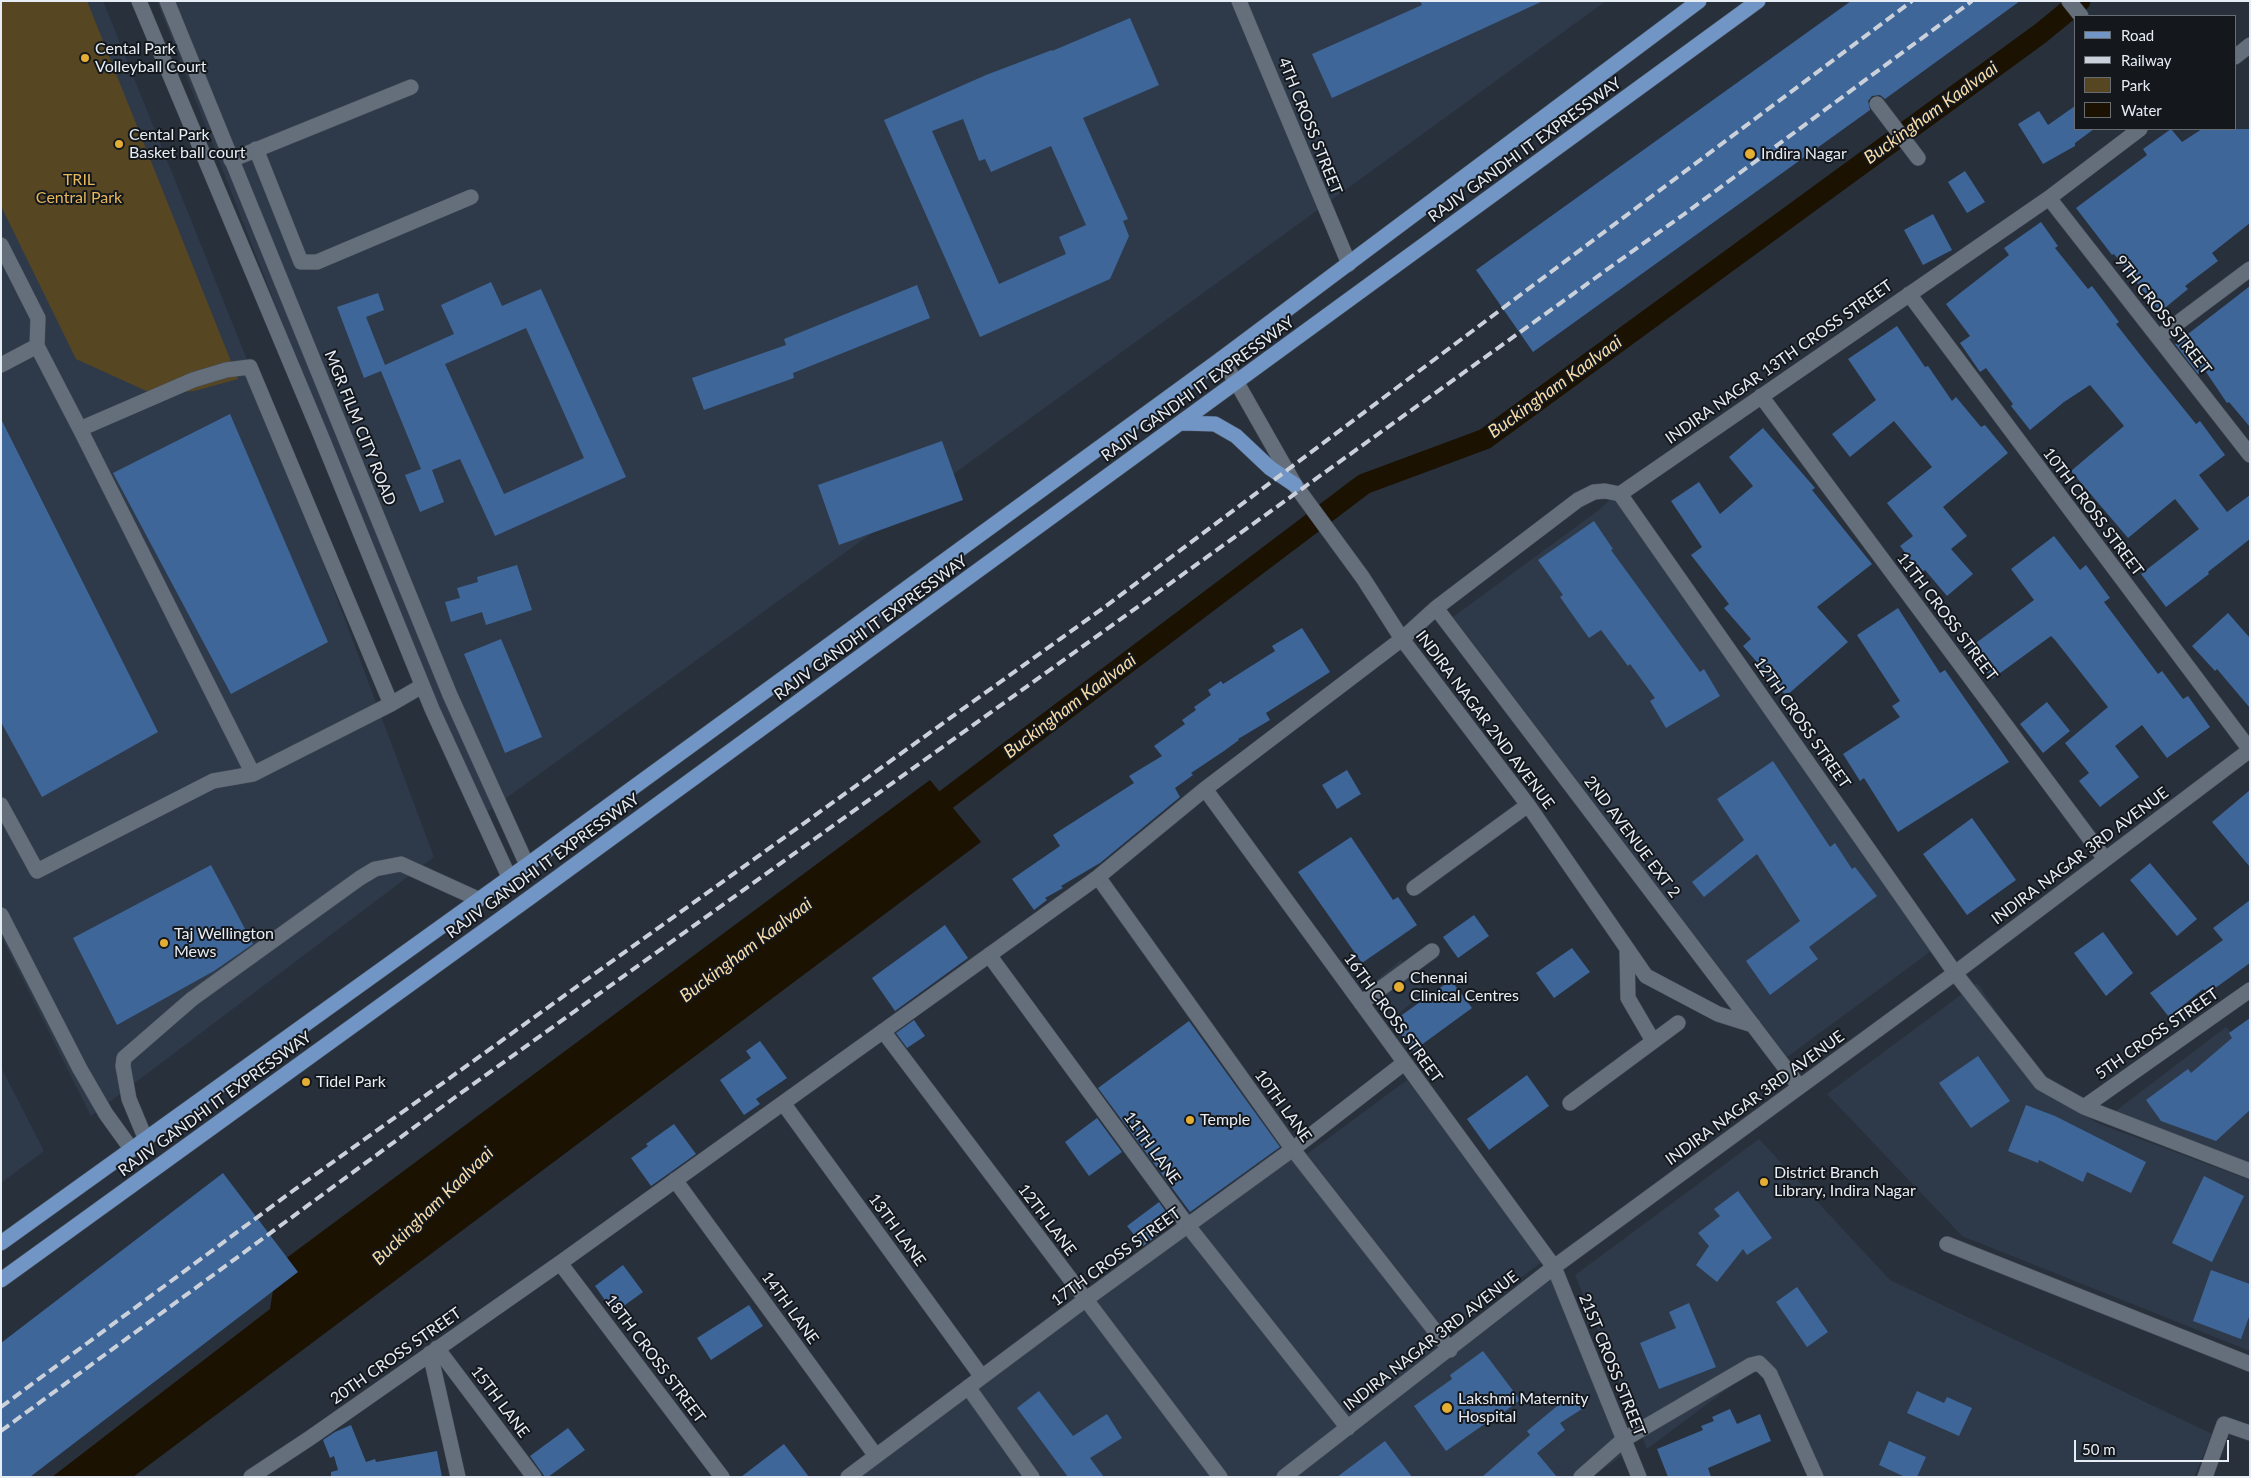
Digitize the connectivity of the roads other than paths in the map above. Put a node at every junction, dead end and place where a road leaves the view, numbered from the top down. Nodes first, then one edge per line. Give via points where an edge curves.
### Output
1 (139, 1) edge
2 (167, 1) edge
3 (1239, 1) edge
4 (1699, 1) edge
5 (1758, 1) edge
6 (2069, 1) edge
7 (2080, 15) edge
8 (2250, 46) edge
9 (2236, 56) edge
10 (410, 87) dead end
11 (1877, 104) dead end
12 (2139, 130) edge
13 (256, 149) junction
14 (1918, 158) dead end
15 (230, 160) junction
16 (471, 197) dead end
17 (2049, 198) junction
18 (1, 245) edge
19 (1349, 264) junction
20 (2250, 269) edge
21 (1909, 294) junction
22 (2159, 338) junction
23 (37, 346) junction
24 (1220, 359) junction
25 (1, 365) edge
26 (1237, 383) junction
27 (1761, 396) junction
28 (1182, 423) junction
29 (80, 429) junction
30 (2250, 454) edge
31 (1295, 486) junction
32 (1620, 494) junction
33 (1436, 608) junction
34 (1402, 638) junction
35 (422, 686) junction
36 (391, 704) junction
37 (2250, 750) edge
38 (253, 774) junction
39 (1204, 790) junction
40 (1, 805) edge
41 (1528, 805) junction
42 (2105, 859) junction
43 (527, 864) junction
44 (509, 877) junction
45 (1098, 877) junction
46 (1414, 888) dead end
47 (478, 899) junction
48 (1, 915) edge
49 (1627, 949) junction
50 (1432, 951) dead end
51 (989, 955) junction
52 (1955, 973) junction
53 (2250, 990) edge
54 (1361, 1003) junction
55 (1678, 1023) dead end
56 (1753, 1025) junction
57 (883, 1031) junction
58 (1653, 1042) junction
59 (1404, 1063) junction
60 (1799, 1086) junction
61 (783, 1103) junction
62 (1570, 1103) dead end
63 (2084, 1107) junction
64 (146, 1140) junction
65 (1293, 1149) junction
66 (132, 1150) junction
67 (2250, 1171) edge
68 (675, 1180) junction
69 (1188, 1226) junction
70 (1, 1242) edge
71 (1947, 1244) dead end
72 (560, 1263) junction
73 (1554, 1267) junction
74 (1, 1280) edge
75 (1085, 1300) junction
76 (434, 1350) junction
77 (1450, 1350) junction
78 (2250, 1364) edge
79 (982, 1377) junction
80 (968, 1387) junction
81 (1348, 1428) junction
82 (2250, 1433) edge
83 (1624, 1440) junction
84 (876, 1456) junction
85 (252, 1477) edge
86 (458, 1477) edge
87 (534, 1477) edge
88 (722, 1477) edge
89 (848, 1477) edge
90 (1032, 1477) edge
91 (1220, 1477) edge
92 (1284, 1477) edge
93 (1581, 1477) edge
94 (1638, 1477) edge
95 (1816, 1477) edge
96 (2205, 1477) edge

1 - 35 street
2 - 15 street, MGR FILM CITY ROAD
3 - 19 street, 4TH CROSS STREET
4 - 19 main road, RAJIV GANDHI IT EXPRESSWAY
5 - 26 main road, RAJIV GANDHI IT EXPRESSWAY
6 - 7 street
8 - 9 street
10 - 13 street
11 - 14 street
12 - 17 street, INDIRA NAGAR 13TH CROSS STREET
13 - 15 street
13 - 16 street via 302,262 317,262
15 - 43 street, MGR FILM CITY ROAD via 450,695
17 - 21 street, INDIRA NAGAR 13TH CROSS STREET
17 - 22 street, 9TH CROSS STREET
18 - 23 street via 38,318
19 - 24 main road, RAJIV GANDHI IT EXPRESSWAY
20 - 22 street
21 - 27 street, INDIRA NAGAR 13TH CROSS STREET
21 - 37 street, 10TH CROSS STREET
22 - 30 street, 9TH CROSS STREET
23 - 25 street
23 - 29 street
24 - 26 street, INDIRA NAGAR 2ND AVENUE
24 - 43 main road, RAJIV GANDHI IT EXPRESSWAY
26 - 28 main road, RAJIV GANDHI IT EXPRESSWAY
26 - 31 street, INDIRA NAGAR 2ND AVENUE
27 - 32 street, INDIRA NAGAR 13TH CROSS STREET
27 - 42 street, 11TH CROSS STREET
28 - 31 main road via 1215,424 1236,436
28 - 74 main road, RAJIV GANDHI IT EXPRESSWAY
29 - 36 street via 193,380 250,366
29 - 38 street
31 - 34 street, INDIRA NAGAR 2ND AVENUE via 1363,578
32 - 33 street via 1600,491 1578,500
32 - 52 street, 12TH CROSS STREET
33 - 34 street, 20TH CROSS STREET
33 - 56 street, 2ND AVENUE EXT 2
34 - 39 street, 20TH CROSS STREET
34 - 41 street, INDIRA NAGAR 2ND AVENUE
35 - 36 street
35 - 44 street
36 - 38 street
37 - 42 street, INDIRA NAGAR 3RD AVENUE
38 - 40 street via 213,781 37,872
39 - 45 street, 20TH CROSS STREET
39 - 54 street, 16TH CROSS STREET
41 - 46 street
41 - 49 street, INDIRA NAGAR 2ND AVENUE
42 - 52 street, INDIRA NAGAR 3RD AVENUE
43 - 44 main road, RAJIV GANDHI IT EXPRESSWAY
44 - 47 main road, RAJIV GANDHI IT EXPRESSWAY
45 - 51 street, 20TH CROSS STREET
45 - 65 street, 10TH LANE
47 - 64 main road, RAJIV GANDHI IT EXPRESSWAY
47 - 64 street via 401,864 375,869 240,964 192,999 124,1058 129,1098
48 - 66 street via 80,1068 106,1114
49 - 56 street, INDIRA NAGAR 2ND AVENUE via 1646,976 1718,1014
49 - 58 street via 1628,998
50 - 54 street
51 - 57 street, 20TH CROSS STREET
51 - 69 street, 11TH LANE
52 - 60 street, INDIRA NAGAR 3RD AVENUE
52 - 63 street, 12TH CROSS STREET via 2041,1083
53 - 63 street, 5TH CROSS STREET
54 - 59 street, 16TH CROSS STREET
55 - 58 street
56 - 60 street, 2ND AVENUE EXT 2
57 - 61 street, 20TH CROSS STREET
57 - 75 street, 12TH LANE
58 - 62 street
59 - 65 street, 17TH CROSS STREET
59 - 73 street, 16TH CROSS STREET
60 - 73 street, INDIRA NAGAR 3RD AVENUE
61 - 68 street, 20TH CROSS STREET
61 - 79 street, 13TH LANE
63 - 67 street, 12TH CROSS STREET
64 - 66 main road, RAJIV GANDHI IT EXPRESSWAY
65 - 69 street, 17TH CROSS STREET
65 - 77 street, 10TH LANE
66 - 70 main road, RAJIV GANDHI IT EXPRESSWAY
68 - 72 street, 20TH CROSS STREET
68 - 84 street, 14TH LANE
69 - 75 street, 17TH CROSS STREET
69 - 81 street, 11TH LANE
71 - 78 street
72 - 76 street, 20TH CROSS STREET
72 - 88 street, 18TH CROSS STREET
73 - 77 street, INDIRA NAGAR 3RD AVENUE
73 - 83 street, 21ST CROSS STREET
75 - 79 street, 17TH CROSS STREET
75 - 91 street, 12TH LANE
76 - 85 street, 20TH CROSS STREET
76 - 86 street
76 - 87 street, 15TH LANE
77 - 81 street, INDIRA NAGAR 3RD AVENUE
79 - 80 street, 17TH CROSS STREET
80 - 84 street, 17TH CROSS STREET
80 - 90 street
81 - 92 street, INDIRA NAGAR 3RD AVENUE
82 - 96 street via 2224,1424
83 - 93 street
83 - 94 street, 21ST CROSS STREET
83 - 95 street via 1759,1363 1770,1374
84 - 89 street, 17TH CROSS STREET

